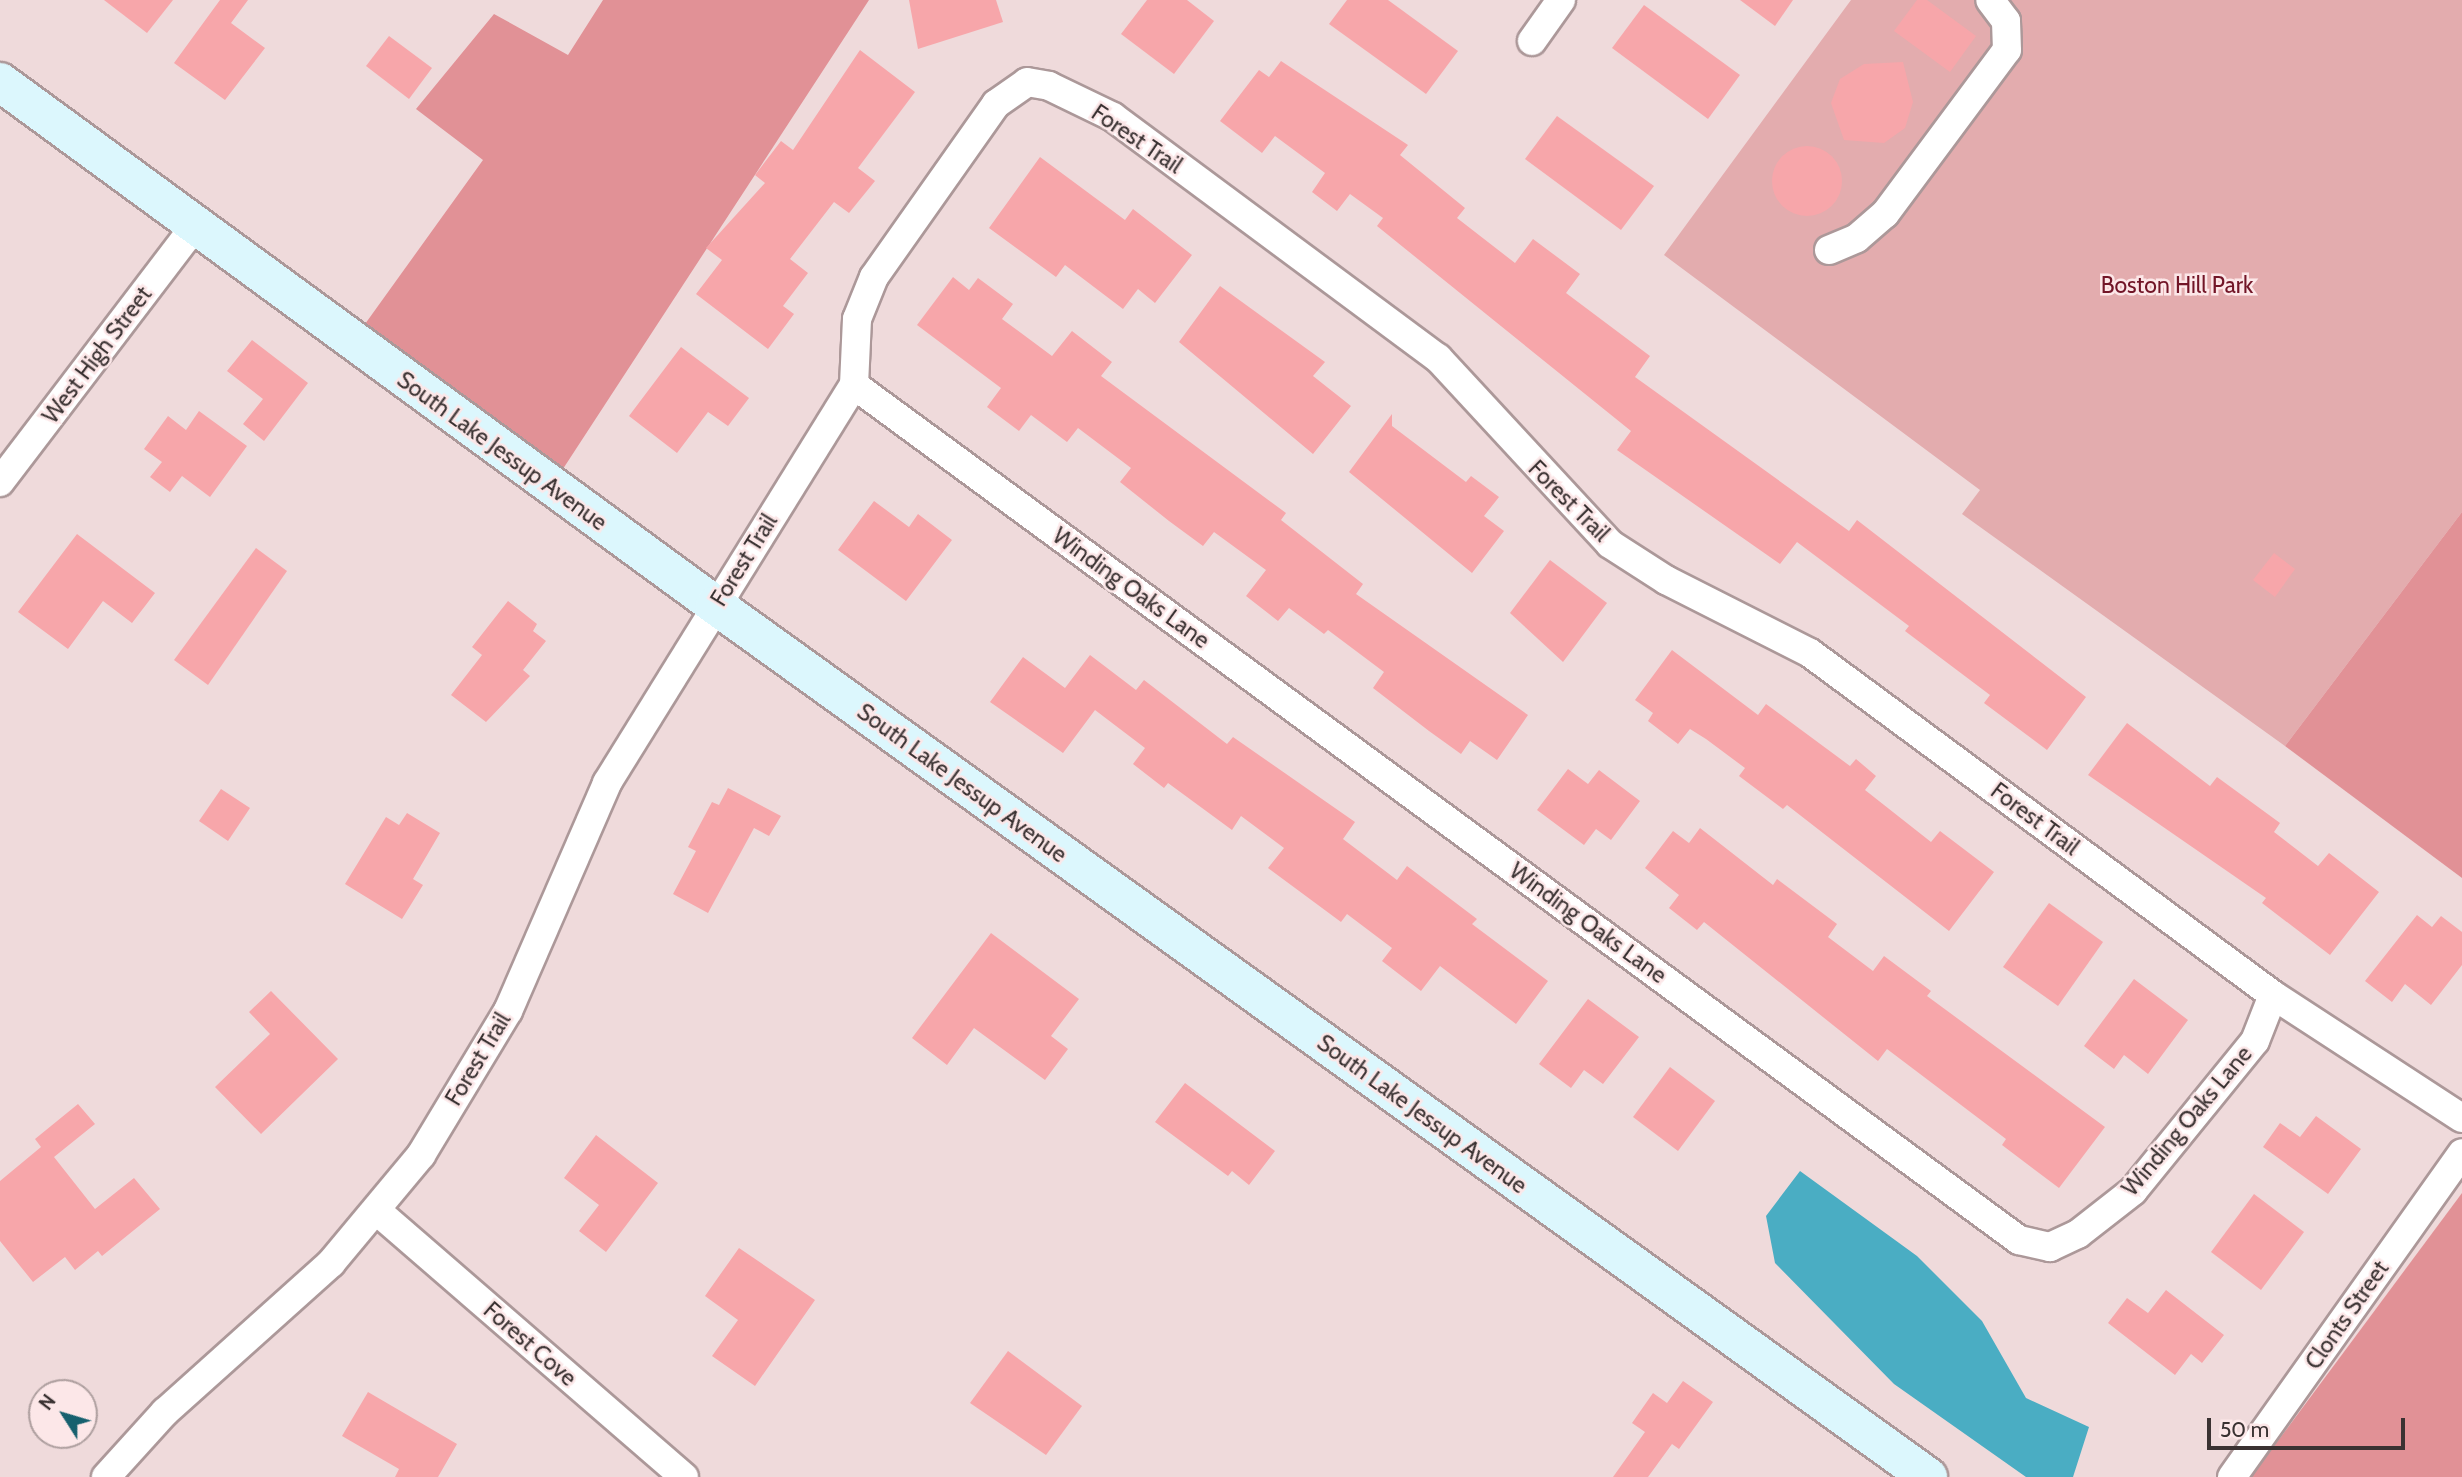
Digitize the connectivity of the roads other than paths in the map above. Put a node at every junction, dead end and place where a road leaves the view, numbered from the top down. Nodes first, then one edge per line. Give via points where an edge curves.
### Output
1 (1561, 0) edge
2 (1990, 0) edge
3 (1532, 41) dead end
4 (0, 82) edge
5 (194, 227) junction
6 (1829, 250) dead end
7 (853, 385) junction
8 (0, 482) edge
9 (715, 606) junction
10 (2273, 995) junction
11 (2462, 1118) edge
12 (2462, 1153) edge
13 (377, 1211) junction
14 (106, 1477) edge
15 (684, 1477) edge
16 (1928, 1477) edge
17 (2232, 1477) edge

1 - 3 street
2 - 6 street via 2006,21 2007,50 1885,214 1857,238
4 - 5 street, South Lake Jessup Avenue
5 - 8 street, West High Street
5 - 9 street, South Lake Jessup Avenue
7 - 9 street, Forest Trail
7 - 10 street, Winding Oaks Lane via 2020,1240 2050,1247 2078,1234 2133,1191 2255,1041
7 - 10 street, Forest Trail via 857,318 874,277 914,214 996,104 1027,82 1049,86 1113,117 1437,358 1610,544 1666,580 1810,653
9 - 13 street, Forest Trail via 607,783 508,1011 421,1155
9 - 16 street, South Lake Jessup Avenue
10 - 11 street, Forest Trail
12 - 17 street, Clonts Street
13 - 14 street, Forest Trail via 331,1263 165,1412
13 - 15 street, Forest Cove

